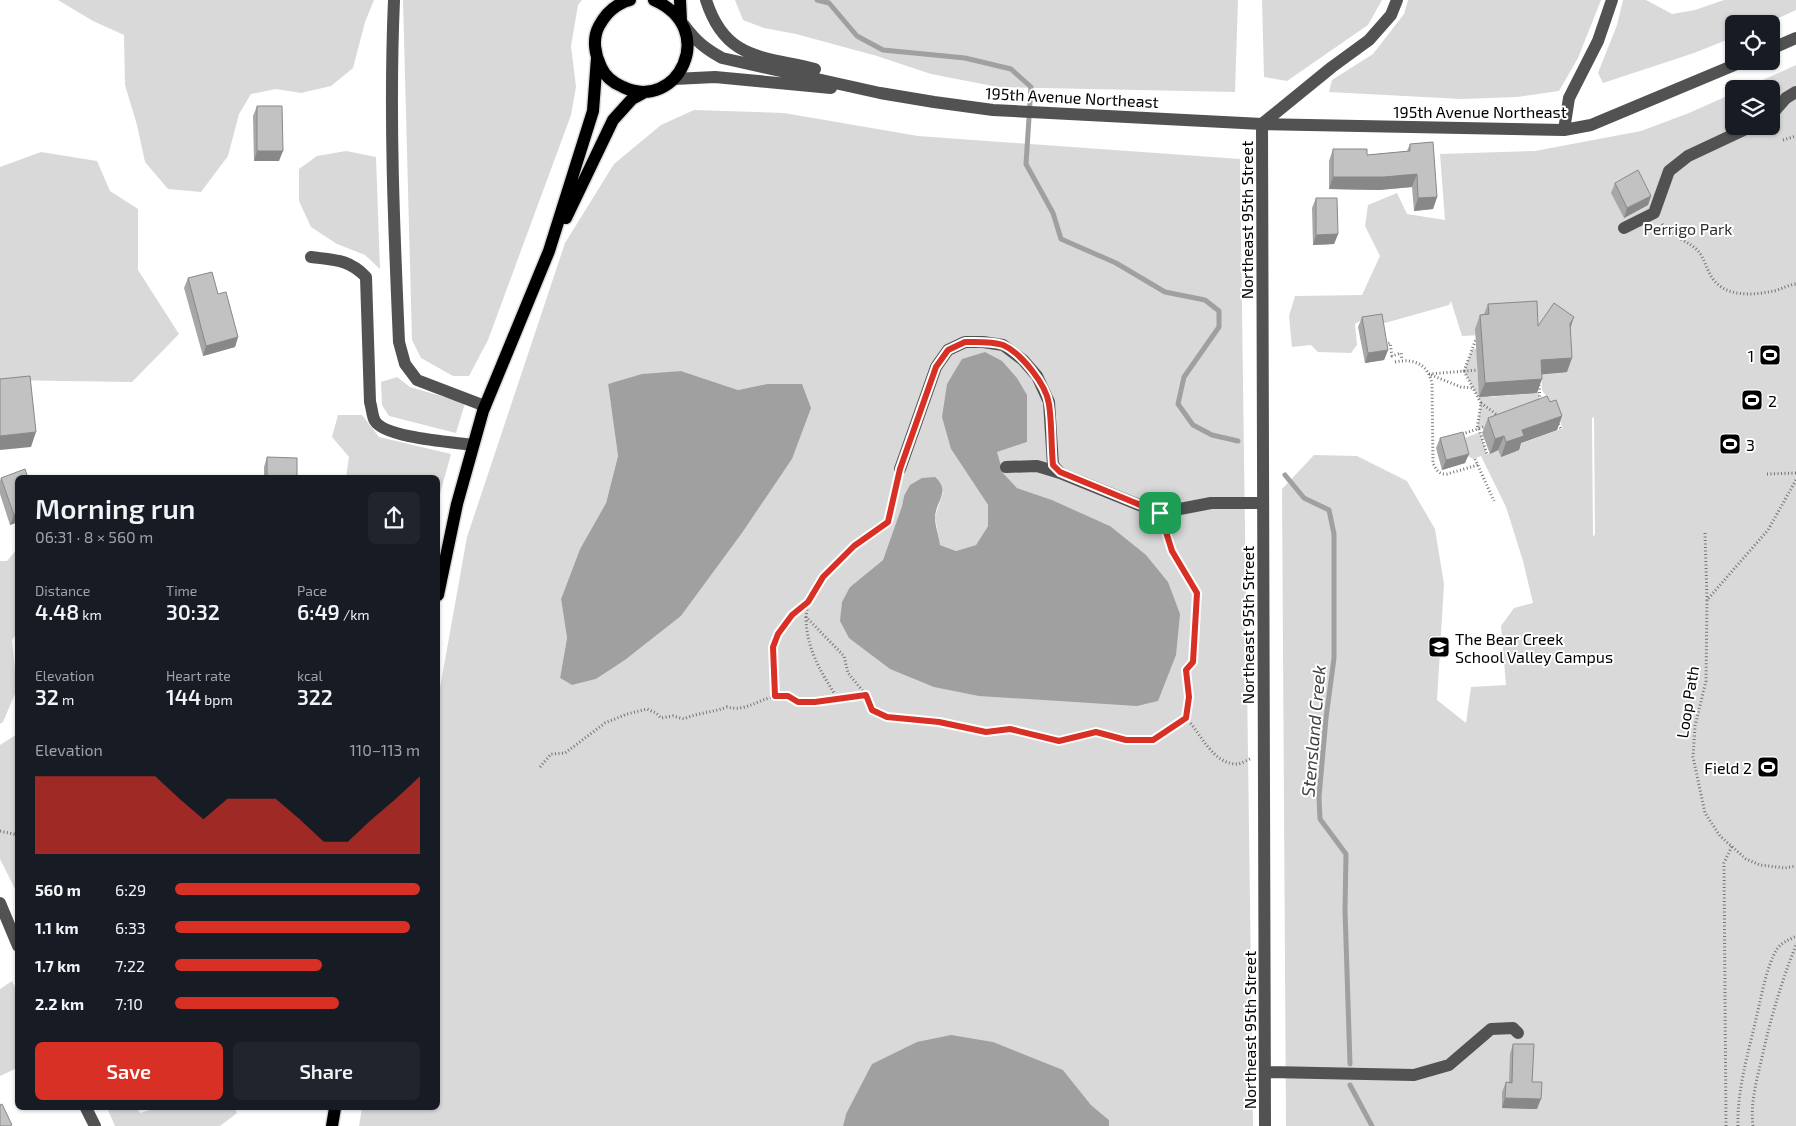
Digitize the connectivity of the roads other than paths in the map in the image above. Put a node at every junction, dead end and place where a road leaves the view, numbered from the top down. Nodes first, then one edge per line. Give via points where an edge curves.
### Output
1 (394, 0) edge
2 (628, 0) edge
3 (654, 0) edge
4 (680, 0) edge
5 (706, 0) edge
6 (1397, 0) edge
7 (1612, 0) edge
8 (682, 23) junction
9 (1796, 38) edge
10 (1780, 45) edge
11 (597, 58) junction
12 (1725, 69) edge
13 (674, 79) junction
14 (646, 92) junction
15 (1796, 92) edge
16 (880, 93) junction
17 (1780, 105) edge
18 (1262, 124) junction
19 (1564, 130) junction
20 (1733, 135) edge
21 (1624, 228) dead end
22 (548, 251) junction
23 (311, 256) dead end
24 (485, 406) junction
25 (474, 445) junction
26 (1006, 466) dead end
27 (900, 469) road end
28 (1060, 472) junction
29 (1263, 503) junction
30 (440, 585) edge
31 (0, 903) edge
32 (15, 939) edge
33 (1518, 1033) dead end
34 (1265, 1072) junction
35 (87, 1110) edge
36 (335, 1110) edge
37 (95, 1126) edge
38 (332, 1126) edge
39 (1265, 1126) edge

1 - 24 street via 391,155 399,342 405,364 417,380
2 - 11 main road via 614,7 597,30
3 - 8 main road via 666,5
4 - 8 main road
5 - 16 street via 720,31 743,51 842,77
6 - 18 street via 1391,15 1369,40
7 - 19 street via 1598,41 1569,98
8 - 13 main road via 688,39 687,53 683,67
8 - 16 street via 696,41 722,58
9 - 10 street
11 - 14 main road via 604,73 615,84 630,91
11 - 22 main road via 593,111
12 - 19 street, 195th Avenue Northeast via 1592,125
13 - 14 main road via 661,88
13 - 16 street via 715,77
14 - 22 main road via 632,99 613,120
15 - 17 street
16 - 18 street, 195th Avenue Northeast via 993,110
18 - 19 street, 195th Avenue Northeast
18 - 29 street, Northeast 95th Street
20 - 21 street via 1688,156 1669,171 1654,213
22 - 24 main road
23 - 25 street via 356,266 366,277 370,402 375,421 382,429 397,434
24 - 25 main road
25 - 30 main road via 457,504
26 - 28 street via 1037,466
27 - 28 street via 936,367 948,350 965,342 983,342 1003,346 1023,360 1037,376 1049,402 1053,465
28 - 29 street via 1160,513 1210,503
29 - 34 street, Northeast 95th Street
31 - 32 street
33 - 34 street via 1513,1028 1490,1029 1449,1065 1414,1075
34 - 39 street, Northeast 95th Street
35 - 37 street
36 - 38 main road

